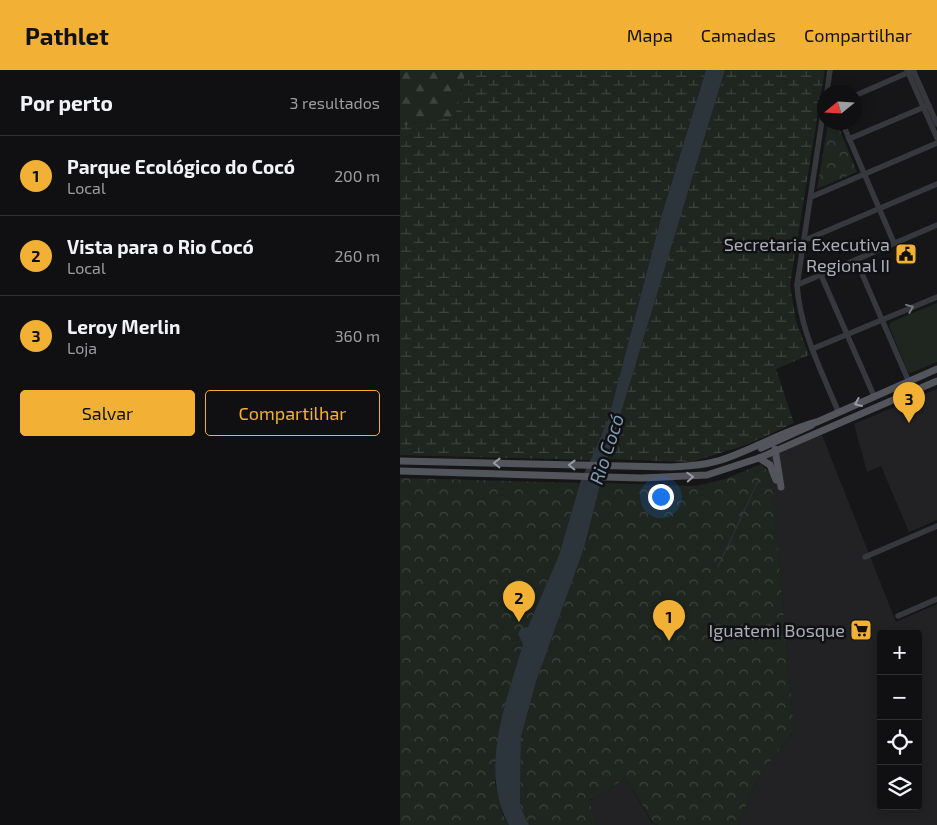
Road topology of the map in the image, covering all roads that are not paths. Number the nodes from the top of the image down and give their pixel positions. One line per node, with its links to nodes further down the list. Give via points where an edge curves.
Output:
1 (830, 70): 3 (street)
2 (911, 71): 4 (street); 5 (street)
3 (828, 85)
4 (862, 92)
5 (926, 106): 6 (street); 9 (street); 10 (street)
6 (937, 124)
7 (821, 130): 14 (street)
8 (845, 130): 10 (street)
9 (937, 138)
10 (849, 139): 12 (street)
11 (937, 143): 12 (street)
12 (864, 174): 14 (street); 15 (street)
13 (937, 184): 15 (street)
14 (811, 197): 17 (street)
15 (879, 209): 17 (street); 18 (street)
16 (937, 225): 18 (street)
17 (803, 241): 21 (street)
18 (894, 243): 19 (street)
19 (856, 260): 20 (street); 23 (street)
20 (822, 275): 21 (street); 24 (street)
21 (797, 285): 25 (street, via 800,313)
22 (937, 297): 23 (street, one-way to 22)
23 (883, 320): 24 (street); 28 (street)
24 (848, 334): 25 (street); 31 (street)
25 (812, 349): 33 (street)
26 (937, 369): 28 (main road)
27 (937, 381): 30 (main road)
28 (909, 382): 29 (main road)
29 (900, 386): 30 (main road); 31 (main road)
30 (904, 395): 32 (main road)
31 (874, 396): 32 (main road); 33 (main road, one-way to 33)
32 (876, 406): 35 (main road)
33 (838, 411): 34 (main road)
34 (817, 422): 36 (main road); 37 (main road)
35 (787, 446): 36 (main road); 41 (main road, via 779,463)
36 (772, 448): 37 (main road); 38 (main road); 41 (main road)
37 (728, 458): 39 (main road, one-way to 39, via 690,466)
38 (758, 458): 40 (main road, one-way to 38, via 634,478 708,475); 41 (main road, via 770,465)
39 (400, 461)
40 (400, 471)
41 (778, 485)
42 (937, 526): 43 (street)
43 (865, 557)
44 (937, 599): 45 (street)
45 (898, 616)

